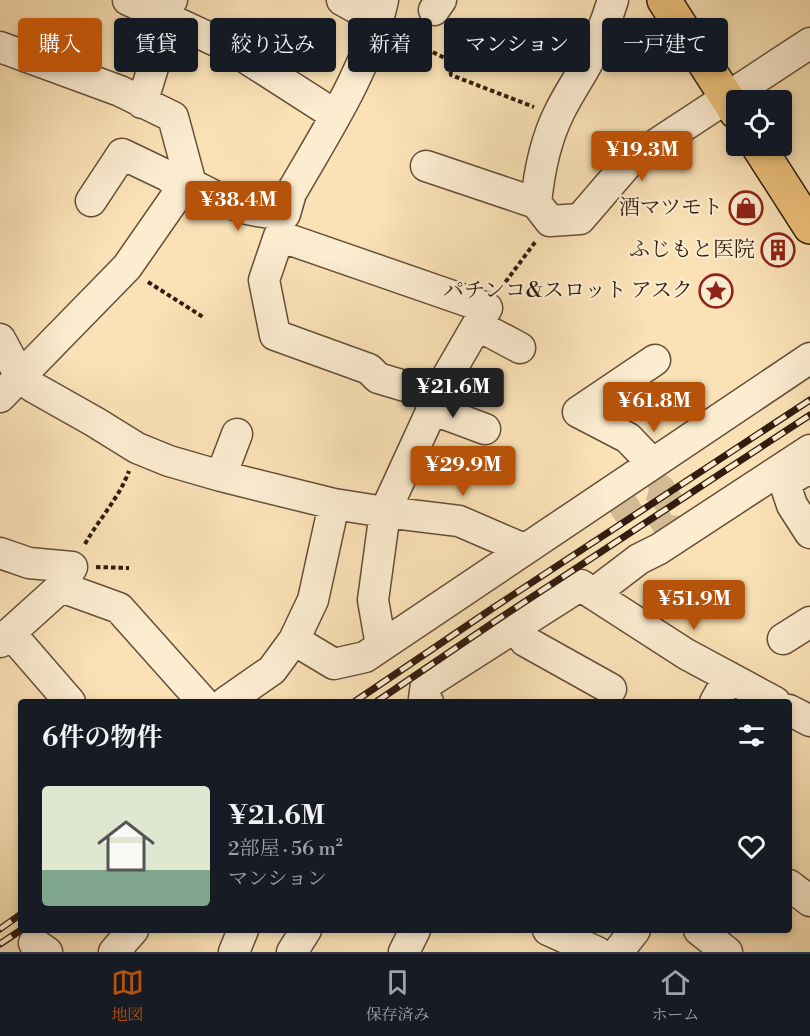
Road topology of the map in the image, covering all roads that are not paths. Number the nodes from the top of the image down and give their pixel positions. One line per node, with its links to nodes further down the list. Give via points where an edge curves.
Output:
1 (128, 0): 5 (street)
2 (342, 0): 6 (street, via 371,16)
3 (613, 0): 18 (street, via 603,31 546,145 538,182)
4 (664, 0): 10 (main road)
5 (168, 8): 11 (street); 13 (street)
6 (380, 15): 13 (street, via 361,65)
7 (810, 43): 9 (street)
8 (0, 47): 11 (street, via 120,91)
9 (751, 90)
10 (726, 96)
11 (142, 103): 16 (street, via 173,117)
12 (726, 108): 18 (street, via 628,162 580,219)
13 (335, 115): 20 (street, via 291,193)
14 (765, 156): 19 (main road)
15 (426, 166): 18 (street)
16 (187, 186): 17 (street, via 122,154); 20 (street); 26 (street, via 127,267)
17 (91, 201)
18 (543, 212)
19 (807, 218)
20 (282, 225): 21 (street); 28 (street, via 264,280 275,335 369,369 378,378)
21 (482, 316): 23 (street); 28 (street)
22 (0, 339): 26 (street)
23 (520, 348)
24 (810, 358): 32 (street)
25 (655, 360): 32 (street, via 578,412 628,438)
26 (20, 376): 27 (street); 34 (street, via 137,448)
27 (0, 397)
28 (435, 402): 29 (street); 36 (street)
29 (485, 429)
30 (237, 434): 34 (street)
31 (810, 450): 43 (street, via 659,549)
32 (652, 463): 39 (street)
33 (810, 471): 38 (street, via 791,479 786,487 792,505)
34 (222, 476): 35 (street)
35 (334, 504): 36 (street); 48 (street, via 313,600)
36 (385, 512): 39 (street, via 459,521); 49 (street, via 373,600)
37 (610, 512): 39 (street, via 553,550)
38 (810, 533)
39 (534, 543): 49 (street)
40 (635, 548): 43 (street)
41 (0, 553): 42 (street)
42 (67, 577): 46 (street); 53 (street, via 118,608)
43 (587, 589): 45 (street); 51 (street, via 686,654)
44 (810, 622): 47 (street)
45 (518, 627): 50 (street, via 525,640); 55 (street, via 426,684)
46 (5, 638): 52 (street)
47 (783, 639)
48 (294, 640): 49 (street, via 334,664 365,657); 54 (street, via 272,670)
49 (381, 646)
50 (611, 689)
51 (722, 690): 56 (street)
52 (67, 699)
53 (199, 699)
54 (230, 699)
55 (426, 699)
56 (762, 699)
57 (792, 712): 58 (street)
58 (810, 721)
59 (130, 933): 66 (street)
60 (242, 933): 67 (street)
61 (304, 933): 68 (street)
62 (414, 933): 69 (street)
63 (555, 933): 70 (street)
64 (633, 933): 71 (street)
65 (703, 933): 72 (street)
66 (114, 952)
67 (234, 952)
68 (292, 952)
69 (404, 952)
70 (597, 952)
71 (618, 952)
72 (727, 952)

